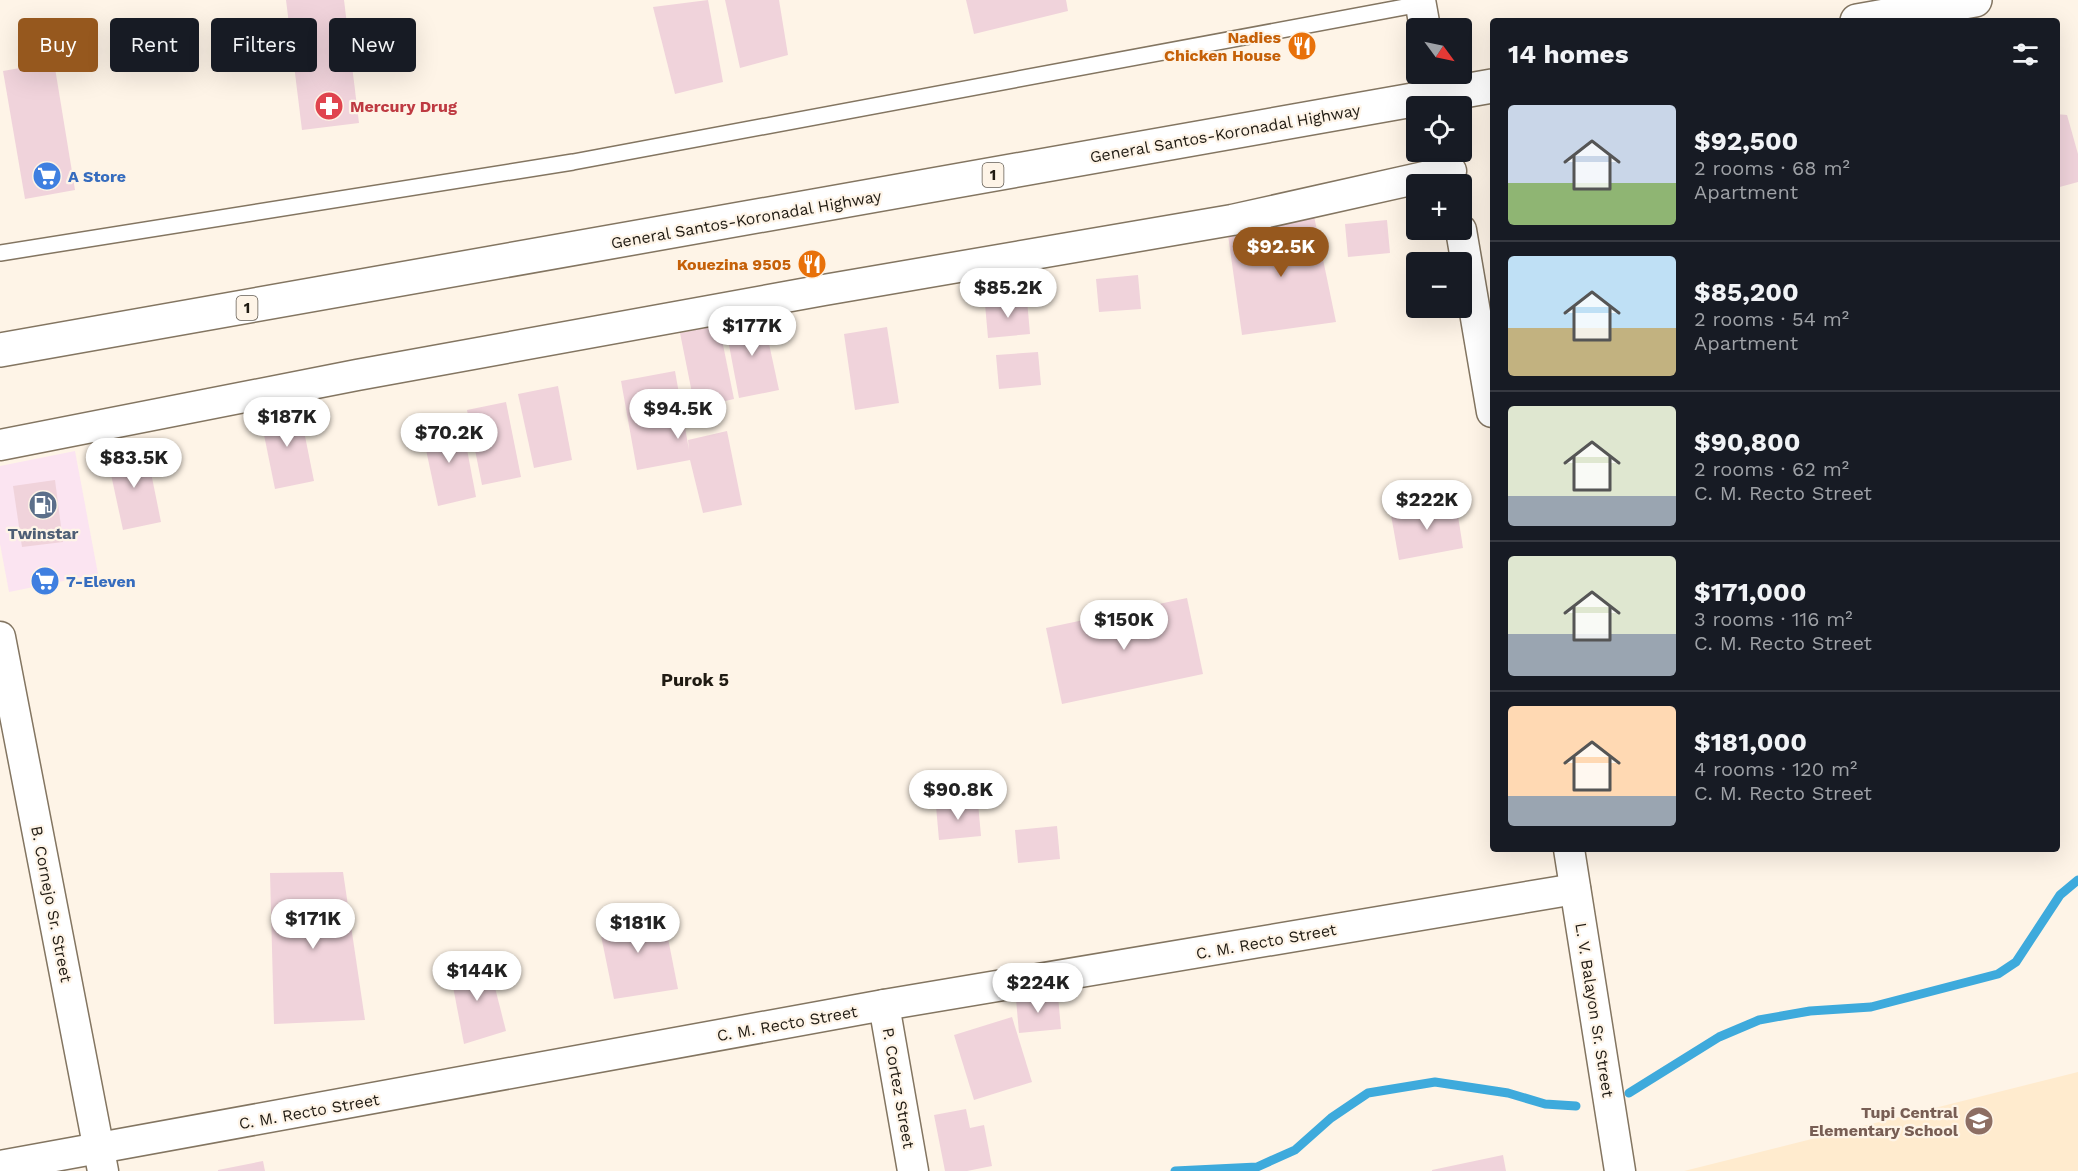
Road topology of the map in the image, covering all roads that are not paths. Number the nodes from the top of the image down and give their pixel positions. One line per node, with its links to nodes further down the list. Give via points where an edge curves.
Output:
1 (1975, 0): 3 (highway)
2 (1422, 11): 8 (lane, via 573,162)
3 (1874, 18)
4 (1490, 86): 5 (highway, General Santos-Koronadal Highway / 1)
5 (1437, 92): 9 (highway, General Santos-Koronadal Highway / 1)
6 (1450, 169): 11 (street, via 1232,220 357,375)
7 (1463, 240): 10 (street)
8 (0, 253)
9 (0, 350)
10 (1490, 400)
11 (0, 445)
12 (0, 637): 16 (street, B. Cornejo Sr. Street)
13 (1569, 852): 14 (street, L. V. Balayon Sr. Street)
14 (1575, 889): 15 (street, C. M. Recto Street); 19 (street, L. V. Balayon Sr. Street)
15 (884, 1005): 16 (street, C. M. Recto Street); 18 (street, P. Cortez Street)
16 (101, 1160): 17 (street, C. M. Recto Street)
17 (0, 1166)
18 (913, 1171)
19 (1620, 1171)

